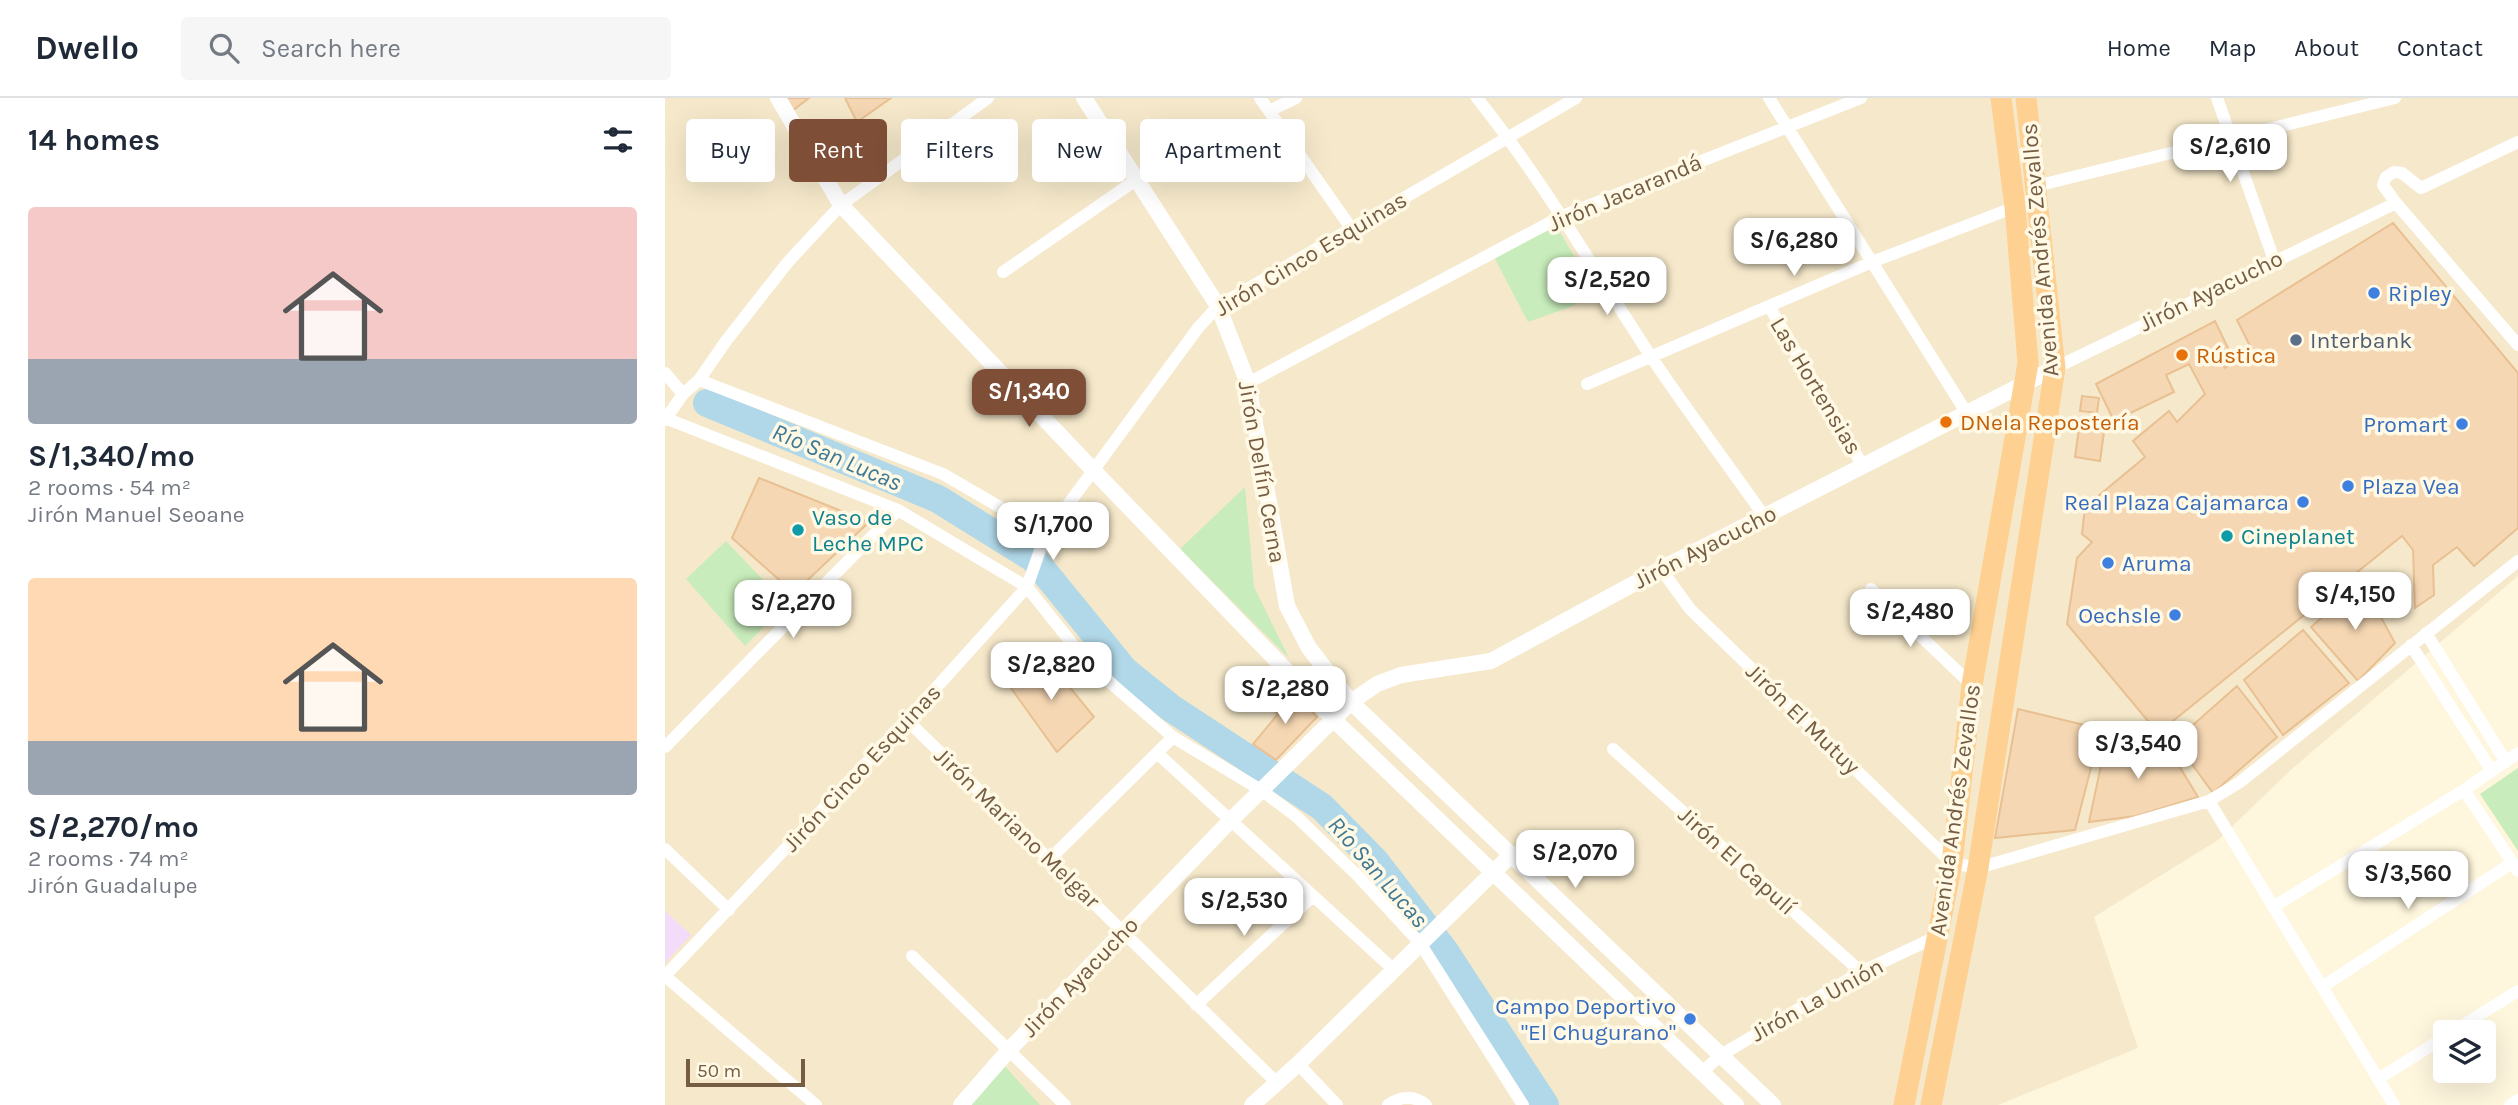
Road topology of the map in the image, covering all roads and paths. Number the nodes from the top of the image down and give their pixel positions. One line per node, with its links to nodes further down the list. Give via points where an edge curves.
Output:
1 (778, 98): 23 (street)
2 (988, 98): 23 (street)
3 (1084, 98): 20 (street, Jirón Delfín Cerna)
4 (1260, 98): 15 (street)
5 (1296, 98): 15 (street)
6 (1477, 98): 17 (street)
7 (1576, 98): 17 (street, Jirón Cinco Esquinas)
8 (1769, 98): 16 (street)
9 (1861, 98): 16 (street, Jirón Jacarandá)
10 (2001, 98): 24 (highway, Avenida Andrés Zevallos)
11 (2026, 98): 21 (highway, Avenida Andrés Zevallos)
12 (2217, 98): 18 (street)
13 (2395, 98): 14 (street)
14 (2376, 101): 18 (street)
15 (1269, 111): 26 (street)
16 (1786, 126): 25 (street, Jirón Jacarandá); 28 (street)
17 (1509, 137): 25 (street); 26 (street, Jirón Cinco Esquinas)
18 (2232, 139): 21 (street); 27 (street)
19 (2518, 142): 22 (street, via 2421,188 2395,172 2383,184)
20 (1136, 180): 29 (street); 30 (street, Jirón Delfín Cerna)
21 (2036, 186): 34 (highway, Avenida Andrés Zevallos)
22 (2396, 203): 27 (street, Jirón Ayacucho); 32 (street)
23 (841, 205): 36 (street, via 788,262); 44 (street)
24 (2015, 208): 28 (street); 37 (highway, Avenida Andrés Zevallos)
25 (1562, 216): 33 (street); 38 (street, Jirón Jacarandá)
26 (1351, 228): 30 (street, Jirón Cinco Esquinas)
27 (2274, 260): 34 (street, Jirón Ayacucho)
28 (1872, 262): 31 (street); 41 (street)
29 (1003, 272)
30 (1218, 306): 38 (street, Jirón Delfín Cerna); 44 (street, Jirón Cinco Esquinas)
31 (1769, 306): 33 (street); 43 (street, Las Hortensias)
32 (2518, 345)
33 (1651, 356): 39 (street); 46 (street)
34 (2055, 368): 37 (street, Jirón Ayacucho); 74 (highway, Avenida Andrés Zevallos)
35 (665, 373): 40 (street)
36 (699, 380): 40 (street); 47 (street, via 943,474)
37 (2026, 381): 41 (street, Jirón Ayacucho); 54 (highway, Avenida Andrés Zevallos)
38 (1248, 383): 55 (street, Jirón Delfín Cerna, via 1287,606 1309,648)
39 (1587, 384)
40 (683, 394): 42 (street)
41 (1966, 412): 43 (street, Jirón Ayacucho)
42 (665, 419): 45 (street)
43 (1863, 466): 46 (street, Jirón Ayacucho)
44 (1094, 471): 47 (street, Jirón Cinco Esquinas); 56 (street)
45 (898, 510): 50 (street); 59 (street)
46 (1764, 516): 49 (street, Jirón Ayacucho)
47 (1044, 538): 50 (street, Jirón Cinco Esquinas)
48 (2518, 561): 52 (street)
49 (1661, 569): 55 (street, Jirón Ayacucho, via 1491,661 1401,675); 72 (street, Jirón El Mutuy, via 1690,609)
50 (1027, 587): 57 (street, Jirón Cinco Esquinas); 58 (street, via 1082,656)
51 (1871, 589): 54 (street)
52 (2425, 633): 53 (street); 63 (street)
53 (2410, 645): 64 (street); 67 (street, via 2240,782)
54 (1972, 685): 72 (highway, Avenida Andrés Zevallos)
55 (1351, 702): 56 (street, Jirón Ayacucho); 70 (street, Jirón Delfín Cerna)
56 (1333, 719): 65 (street, Jirón Ayacucho); 75 (street)
57 (907, 720): 71 (street, Jirón Mariano Melgar); 78 (street, Jirón Cinco Esquinas)
58 (1173, 737): 61 (street); 65 (street)
59 (665, 747)
60 (1613, 749): 84 (street, Jirón El Capulí)
61 (1157, 753): 68 (street); 71 (street)
62 (2518, 753): 63 (street)
63 (2506, 762): 64 (street)
64 (2492, 771): 66 (street)
65 (1265, 785): 68 (street, Jirón Ayacucho); 81 (street)
66 (2464, 790): 73 (street); 77 (street)
67 (2209, 801): 74 (street); 77 (street)
68 (1230, 821): 76 (street); 79 (street, Jirón Ayacucho)
69 (665, 849): 78 (street)
70 (1512, 854): 75 (street); 92 (street, Jirón Delfín Cerna)
71 (1050, 859): 79 (street, Jirón Mariano Melgar)
72 (1952, 863): 74 (street); 80 (highway, Avenida Andrés Zevallos)
73 (2515, 867): 86 (street)
74 (1978, 868): 109 (highway, Avenida Andrés Zevallos)
75 (1495, 871): 81 (street); 94 (street)
76 (1313, 896): 83 (street); 88 (street)
77 (2273, 907): 86 (street)
78 (729, 910): 85 (street, Jirón Cinco Esquinas)
79 (1123, 932): 88 (street, Jirón Mariano Melgar); 91 (street, Jirón Ayacucho)
80 (1938, 936): 84 (street, Jirón La Unión); 108 (highway, Avenida Andrés Zevallos)
81 (1424, 939): 83 (street); 105 (street)
82 (912, 956): 91 (street)
83 (1393, 969): 93 (street)
84 (1861, 972): 92 (street, Jirón La Unión)
85 (665, 976): 98 (street)
86 (2322, 987): 95 (street)
87 (2518, 991): 89 (street)
88 (1196, 1005): 96 (street, Jirón Mariano Melgar)
89 (2471, 1020)
90 (2433, 1045): 95 (street)
91 (1009, 1050): 99 (street, Jirón Ayacucho); 100 (street)
92 (1721, 1055): 94 (street, Jirón La Unión); 107 (street, Jirón Delfín Cerna)
93 (1299, 1064): 96 (street); 102 (street)
94 (1702, 1072): 106 (street)
95 (2378, 1079): 110 (street)
96 (1277, 1083): 101 (street)
97 (2518, 1100): 111 (street)
98 (816, 1105)
99 (961, 1105)
100 (1065, 1105)
101 (1252, 1105)
102 (1336, 1105)
103 (1388, 1105): 104 (street, via 1413,1098)
104 (1426, 1105)
105 (1523, 1105)
106 (1736, 1105)
107 (1773, 1105)
108 (1904, 1105)
109 (1931, 1105)
110 (2394, 1105)
111 (2510, 1105)

